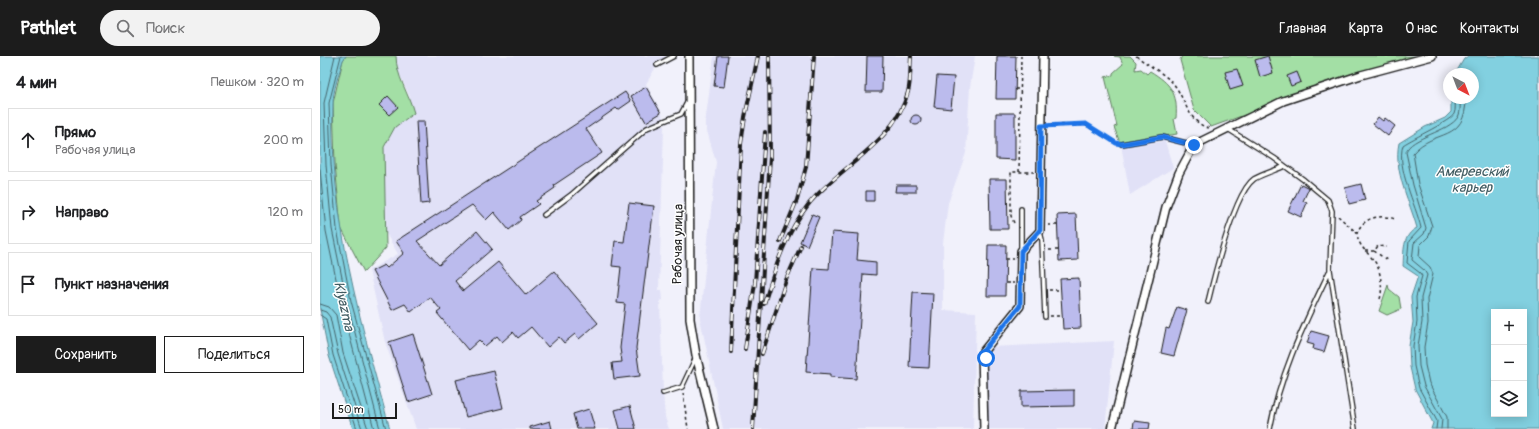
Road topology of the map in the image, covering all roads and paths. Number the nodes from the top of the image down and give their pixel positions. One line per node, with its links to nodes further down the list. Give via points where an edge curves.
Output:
1 (674, 56): 9 (lane)
2 (689, 56): 12 (street, Рабочая улица)
3 (1021, 56): 8 (path)
4 (1042, 56): 15 (street)
5 (1136, 56): 16 (path, via 1171,81 1193,117 1207,128)
6 (1432, 56): 17 (street, via 1283,100)
7 (1016, 64): 8 (path)
8 (1021, 64): 11 (path)
9 (657, 65)
10 (1015, 89): 11 (path)
11 (1020, 89): 14 (path)
12 (690, 99): 28 (lane, via 681,114 647,128 571,196); 52 (street, Рабочая улица, via 690,306)
13 (1015, 125): 14 (path)
14 (1020, 125): 21 (path)
15 (1041, 126): 18 (path, via 1086,124 1116,143); 32 (street)
16 (1214, 128)
17 (1228, 128): 19 (street); 22 (lane)
18 (1122, 144): 19 (lane, via 1162,137)
19 (1194, 145): 58 (street, via 1179,173 1166,207)
20 (1015, 149): 21 (path)
21 (1019, 150): 23 (path)
22 (1285, 166): 27 (lane, via 1328,200); 49 (lane, via 1254,179 1244,190 1221,248)
23 (1019, 172)
24 (1007, 192): 25 (path)
25 (1011, 192)
26 (1020, 209): 37 (lane)
27 (1332, 211): 33 (path); 43 (lane)
28 (544, 215)
29 (1008, 216): 30 (path)
30 (1011, 216)
31 (1395, 219): 33 (path, via 1377,216 1368,220)
32 (1040, 230): 35 (lane); 37 (street)
33 (1357, 233): 38 (path, via 1359,244)
34 (1388, 247): 39 (path, via 1378,246)
35 (1042, 250): 36 (path); 47 (lane)
36 (1059, 250)
37 (1021, 251): 57 (street, via 1020,306 982,352)
38 (1366, 251): 39 (path); 48 (path, via 1376,264 1382,292)
39 (1374, 251): 42 (path)
40 (1006, 259): 41 (path)
41 (1015, 259)
42 (1387, 260)
43 (1330, 270): 59 (lane, via 1294,346 1277,396); 60 (lane)
44 (1006, 282): 45 (path)
45 (1014, 282)
46 (1061, 290): 47 (path)
47 (1044, 291): 51 (lane)
48 (1380, 299)
49 (1208, 302)
50 (1062, 316): 51 (path)
51 (1045, 317)
52 (696, 356): 53 (lane); 56 (street, Рабочая улица)
53 (682, 387): 54 (lane); 55 (path)
54 (663, 394)
55 (688, 429)
56 (714, 429)
57 (984, 429)
58 (1112, 429)
59 (1270, 429)
60 (1355, 429)

